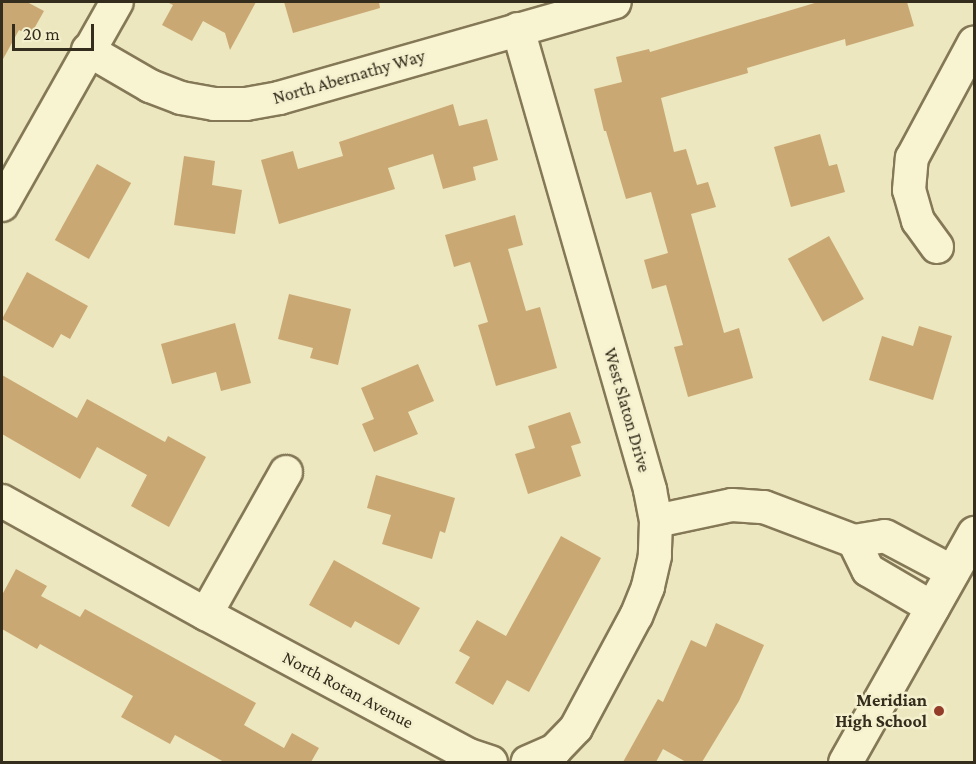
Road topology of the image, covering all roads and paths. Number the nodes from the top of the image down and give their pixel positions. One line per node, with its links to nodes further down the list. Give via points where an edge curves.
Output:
1 (117, 2): 5 (street)
2 (615, 2): 3 (street, North Abernathy Way)
3 (518, 29): 5 (street, North Abernathy Way, via 246,104 181,98 150,86); 10 (street, West Slaton Drive)
4 (975, 43): 7 (street, via 912,158 909,190 918,221)
5 (88, 50): 6 (street)
6 (2, 205)
7 (937, 248)
8 (286, 472): 15 (street)
9 (2, 501): 15 (street, North Rotan Avenue)
10 (656, 521): 12 (street, via 732,505 764,507); 18 (street, West Slaton Drive, via 655,556 636,616 576,728 555,750)
11 (975, 533): 13 (street)
12 (854, 541): 13 (street, via 885,536); 14 (street, via 868,570)
13 (953, 572): 14 (street)
14 (933, 608): 19 (street)
15 (206, 614): 16 (street, North Rotan Avenue, via 469,755)
16 (491, 762)
17 (528, 762): 18 (street)
18 (533, 762)
19 (845, 762)

